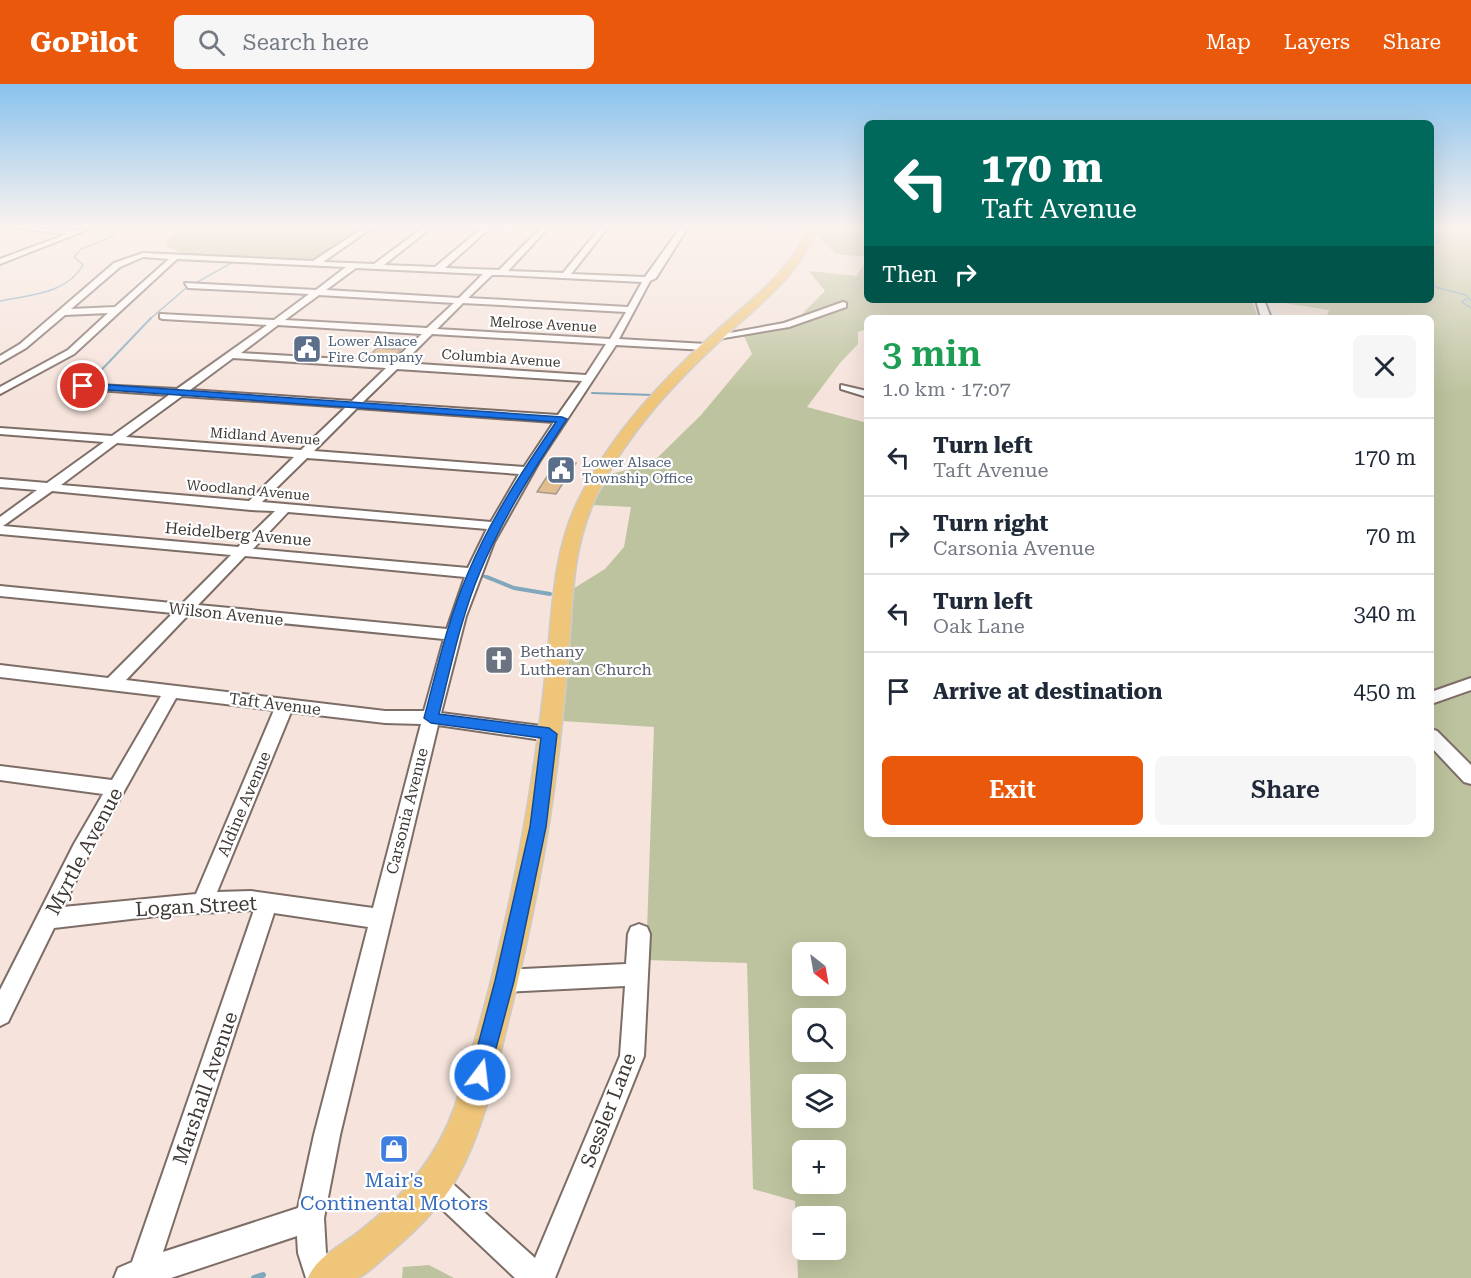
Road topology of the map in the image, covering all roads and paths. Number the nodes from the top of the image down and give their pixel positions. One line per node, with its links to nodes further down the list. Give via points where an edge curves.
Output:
1 (97, 283): 13 (street)
2 (146, 283): 11 (street)
3 (331, 283): 8 (street)
4 (479, 283): 9 (street)
5 (646, 283): 12 (street, Carsonia Avenue)
6 (781, 283): 18 (main road)
7 (188, 285): 8 (street)
8 (318, 292): 9 (street); 15 (street)
9 (461, 300): 12 (street); 16 (street)
10 (843, 305): 18 (street, Melrose Avenue, via 786,326)
11 (115, 310): 13 (street); 24 (street, via 71,352)
12 (632, 310): 17 (street, Carsonia Avenue)
13 (62, 312): 20 (street)
14 (163, 316): 15 (street, Melrose Avenue)
15 (276, 322): 16 (street, Melrose Avenue); 19 (street)
16 (430, 331): 17 (street, Melrose Avenue); 21 (street)
17 (615, 342): 18 (street, Melrose Avenue); 22 (street, Carsonia Avenue)
18 (712, 342): 55 (main road, via 643,415 591,490 578,516 564,571)
19 (232, 355): 21 (street, Columbia Avenue); 28 (street)
20 (0, 360)
21 (394, 365): 22 (street, Columbia Avenue); 30 (street)
22 (590, 378): 31 (street, Carsonia Avenue)
23 (0, 381): 24 (street)
24 (15, 382): 27 (street)
25 (83, 386): 28 (street)
26 (845, 387): 29 (street)
27 (0, 391)
28 (179, 393): 30 (street); 33 (street)
29 (864, 393)
30 (354, 405): 31 (street); 34 (street)
31 (562, 419): 35 (street, Carsonia Avenue)
32 (0, 431): 33 (street, Midland Avenue)
33 (114, 440): 34 (street, Midland Avenue); 37 (street)
34 (304, 454): 35 (street, Midland Avenue); 38 (street)
35 (529, 471): 41 (street, Carsonia Avenue)
36 (0, 483): 37 (street, Woodland Avenue)
37 (48, 488): 38 (street, Woodland Avenue); 40 (street)
38 (251, 506): 39 (street, Woodland Avenue)
39 (284, 509): 41 (street, Woodland Avenue); 43 (street)
40 (0, 524)
41 (494, 526): 44 (street, Carsonia Avenue)
42 (0, 530): 43 (street, Heidelberg Avenue)
43 (241, 552): 44 (street, Heidelberg Avenue); 46 (street)
44 (474, 573): 47 (street, Carsonia Avenue)
45 (0, 591): 46 (street, Wilson Avenue)
46 (185, 610): 47 (street, Wilson Avenue); 49 (street)
47 (453, 635): 54 (street, Carsonia Avenue)
48 (0, 671): 49 (street, Taft Avenue)
49 (112, 684): 51 (street, Taft Avenue)
50 (1471, 684): 52 (street)
51 (172, 691): 53 (street, Taft Avenue); 59 (street, Myrtle Avenue)
52 (1434, 696)
53 (285, 705): 54 (street, Taft Avenue, via 385,717); 60 (street, Aldine Avenue)
54 (431, 718): 55 (street, Taft Avenue); 63 (street, Carsonia Avenue)
55 (549, 734): 66 (main road, via 538,827)
56 (1434, 739): 58 (street)
57 (0, 773): 59 (street)
58 (1471, 777)
59 (117, 788): 62 (street, Myrtle Avenue)
60 (203, 902): 61 (street, Logan Street); 62 (street, Logan Street)
61 (267, 903): 63 (street, Logan Street); 70 (street, Marshall Avenue)
62 (48, 919): 67 (street, Myrtle Avenue)
63 (380, 919): 69 (street, Carsonia Avenue)
64 (639, 934): 65 (street, Sessler Lane)
65 (637, 974): 66 (street); 74 (street, Sessler Lane, via 632,1056)
66 (505, 981): 68 (main road, via 464,1126)
67 (0, 1014)
68 (434, 1184): 72 (main road, via 370,1247); 73 (street)
69 (310, 1218): 70 (street); 71 (street, Carsonia Avenue, via 312,1253)
70 (135, 1276)
71 (320, 1278)
72 (326, 1278)
73 (536, 1278)
74 (541, 1278)

